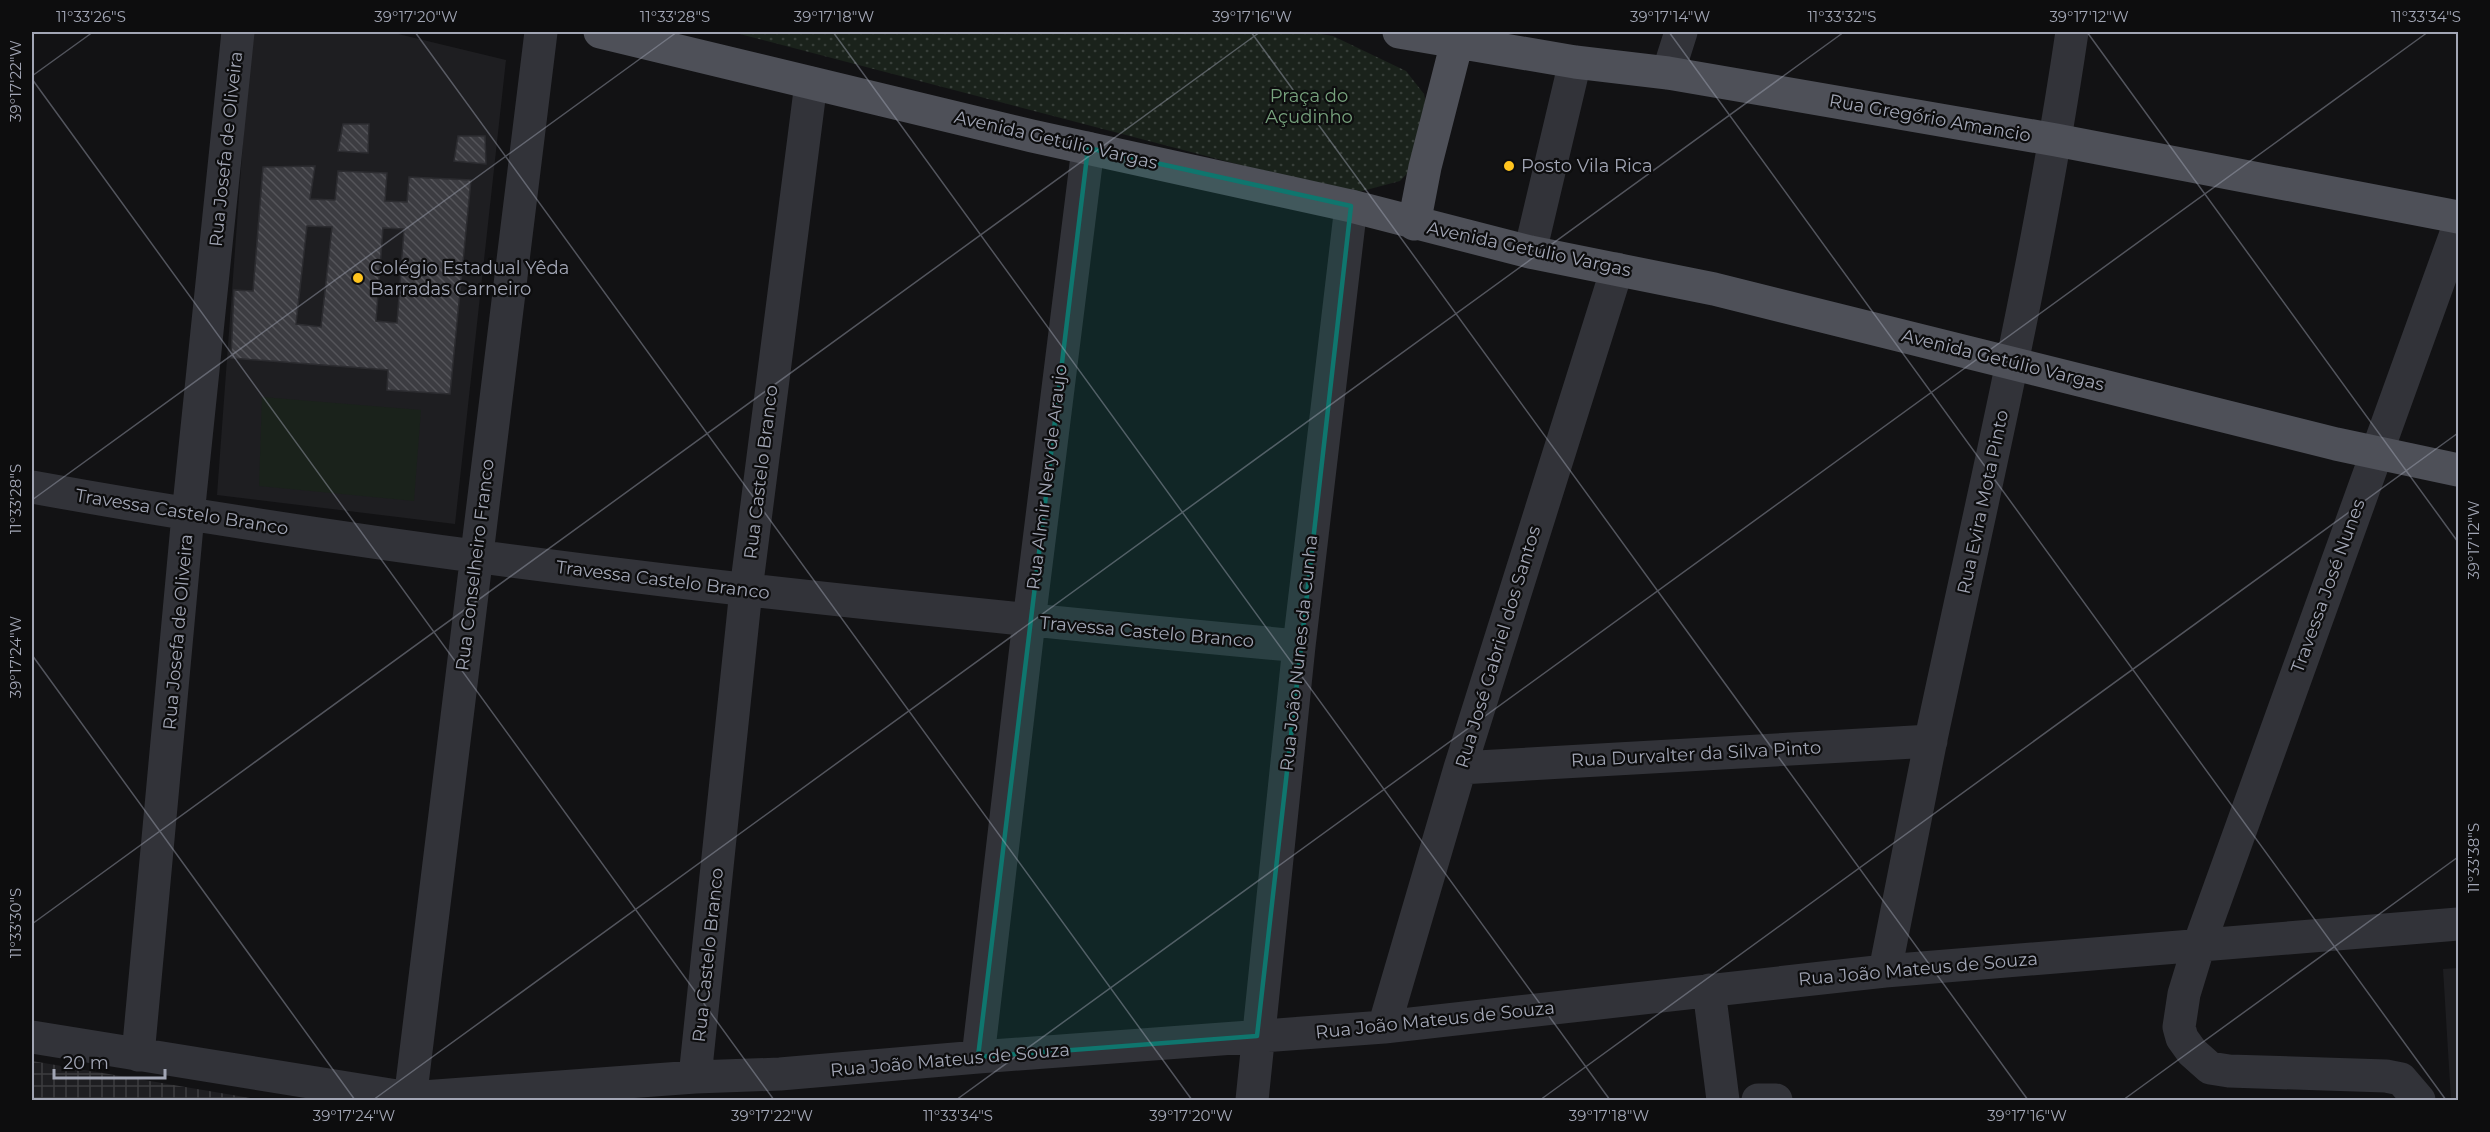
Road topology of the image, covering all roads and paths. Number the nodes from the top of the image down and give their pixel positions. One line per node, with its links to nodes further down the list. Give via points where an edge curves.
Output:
1 (238, 32): 23 (street, Rua Josefa de Oliveira)
2 (541, 32): 24 (street, Rua Conselheiro Franco)
3 (600, 32): 10 (main road, Avenida Getúlio Vargas)
4 (1399, 32): 7 (main road, Rua Gregório Amancio)
5 (1681, 32): 9 (street)
6 (2072, 32): 11 (street, Rua Evira Mota Pinto)
7 (1457, 42): 8 (main road, Rua Gregório Amancio); 15 (main road)
8 (1575, 62): 9 (main road, Rua Gregório Amancio); 17 (street)
9 (1668, 73): 11 (main road, Rua Gregório Amancio)
10 (811, 83): 12 (main road, Avenida Getúlio Vargas); 25 (street, Rua Castelo Branco)
11 (2056, 140): 14 (main road, Rua Gregório Amancio); 19 (street, Rua Evira Mota Pinto)
12 (1088, 148): 13 (main road, Avenida Getúlio Vargas); 26 (street, Rua Almir Nery de Araujo)
13 (1351, 206): 15 (main road, Avenida Getúlio Vargas); 27 (street, Rua João Nunes da Cunha)
14 (2458, 217)
15 (1414, 224): 17 (main road, Avenida Getúlio Vargas)
16 (2458, 228): 20 (street, Travessa José Nunes)
17 (1530, 252): 18 (main road, Avenida Getúlio Vargas)
18 (1617, 269): 19 (main road, Avenida Getúlio Vargas); 29 (street, Rua José Gabriel dos Santos)
19 (2013, 362): 20 (main road, Avenida Getúlio Vargas); 28 (street, Rua Evira Mota Pinto)
20 (2376, 453): 21 (main road, Avenida Getúlio Vargas); 31 (street, Travessa José Nunes)
21 (2458, 470)
22 (32, 487): 23 (street, Travessa Castelo Branco)
23 (188, 515): 24 (street, Travessa Castelo Branco); 37 (street, Rua Josefa de Oliveira)
24 (476, 558): 25 (street, Travessa Castelo Branco); 41 (street, Rua Conselheiro Franco)
25 (746, 590): 26 (street, Travessa Castelo Branco); 39 (street, Rua Castelo Branco)
26 (1029, 621): 27 (street, Travessa Castelo Branco); 38 (street, Rua Almir Nery de Araujo)
27 (1299, 646): 35 (street, Rua João Nunes da Cunha)
28 (1931, 741): 29 (street, Rua Durvalter da Silva Pinto); 32 (street, Rua Evira Mota Pinto)
29 (1460, 768): 34 (street, Rua José Gabriel dos Santos)
30 (2458, 924): 31 (street, Rua João Mateus de Souza)
31 (2199, 945): 32 (street, Rua João Mateus de Souza); 46 (street, Travessa José Nunes, via 2184,994 2180,1027 2192,1052 2210,1068 2386,1076 2401,1080)
32 (1885, 971): 33 (street, Rua João Mateus de Souza)
33 (1709, 990): 34 (street, Rua João Mateus de Souza); 43 (street)
34 (1384, 1027): 35 (street, Rua João Mateus de Souza)
35 (1257, 1036): 38 (street, Rua João Mateus de Souza); 42 (street, Rua João Nunes da Cunha)
36 (32, 1037): 37 (street, Rua João Mateus de Souza)
37 (138, 1055): 41 (street, Rua João Mateus de Souza)
38 (978, 1057): 40 (street, Rua João Mateus de Souza)
39 (695, 1077): 40 (street, Rua João Mateus de Souza); 41 (street, Rua João Mateus de Souza)
40 (781, 1087)
41 (410, 1099)
42 (1252, 1101)
43 (1723, 1101)
44 (1758, 1101): 45 (street)
45 (1776, 1101)
46 (2419, 1101)

